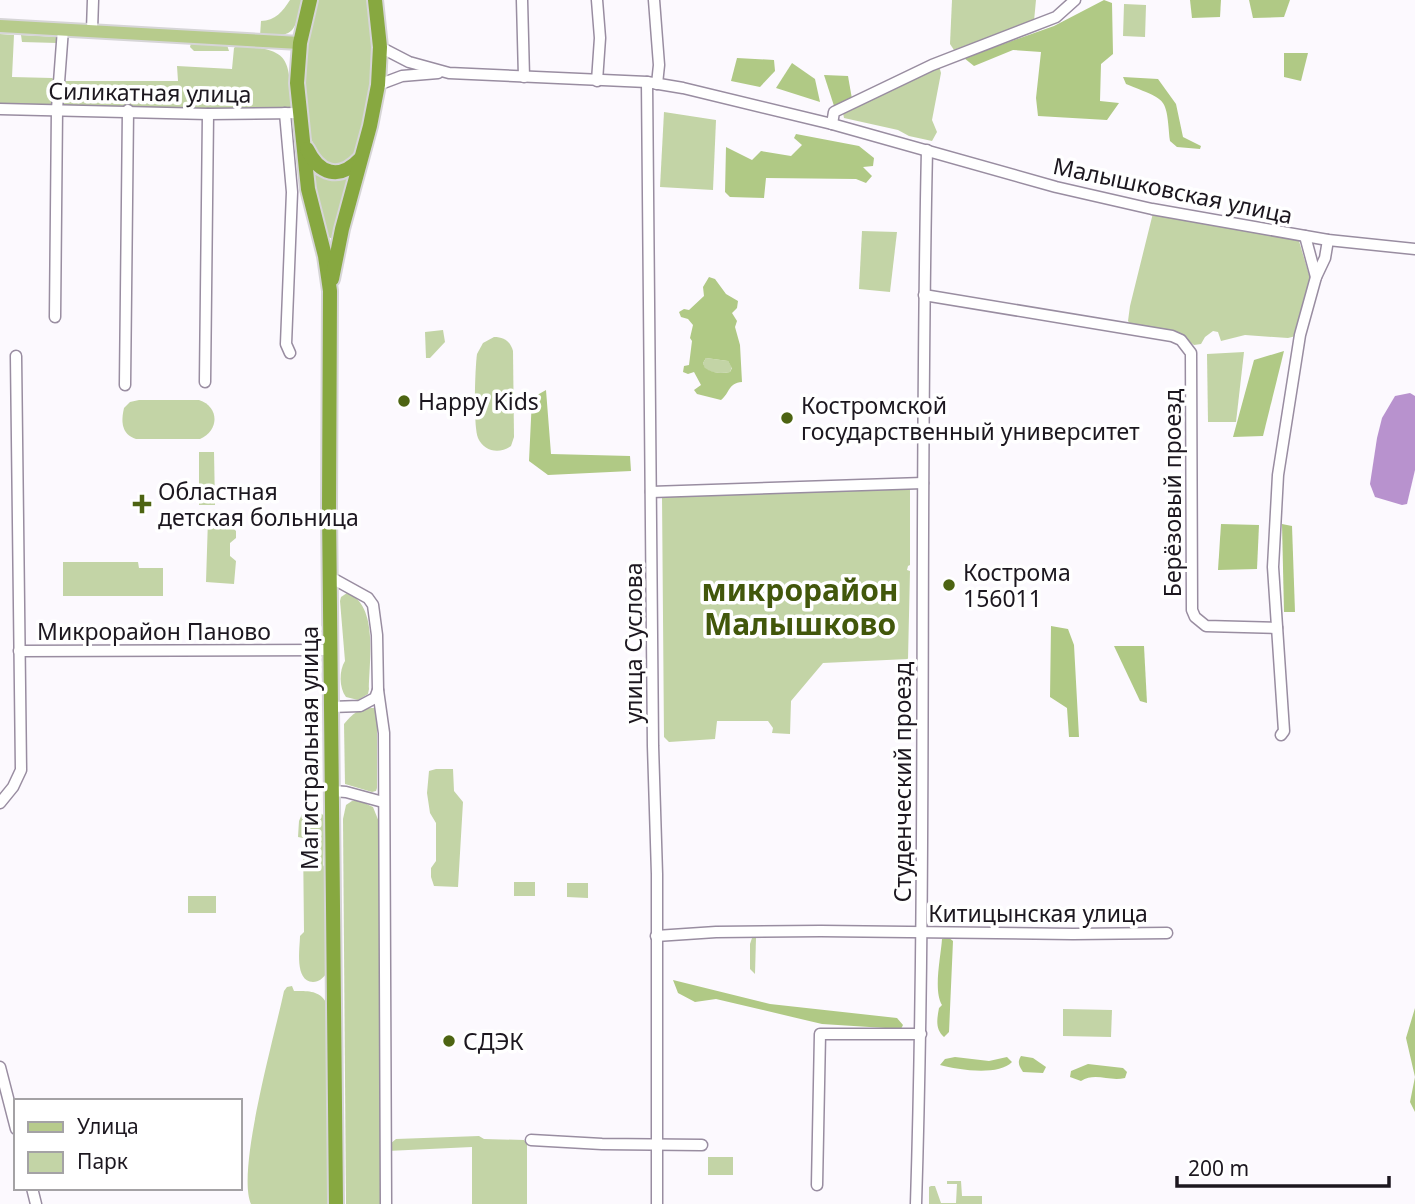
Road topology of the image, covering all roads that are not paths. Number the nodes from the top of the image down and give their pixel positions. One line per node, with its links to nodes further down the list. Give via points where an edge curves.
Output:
1 (93, 0): 10 (street)
2 (310, 0): 11 (highway, Магистральная улица)
3 (375, 0): 12 (highway, Магистральная улица)
4 (523, 0): 14 (street)
5 (597, 0): 15 (street)
6 (654, 0): 16 (street, улица Суслова, via 659,65)
7 (1075, 0): 23 (street, via 1056,17 946,58 834,112)
8 (0, 26): 9 (main road)
9 (63, 29): 10 (main road); 19 (street)
10 (92, 30): 11 (main road)
11 (300, 43): 21 (highway, Магистральная улица)
12 (380, 47): 13 (street, via 408,62); 17 (highway, Магистральная улица)
13 (449, 73): 14 (street, Малышковская улица); 17 (street, via 402,76)
14 (524, 77): 15 (street, Малышковская улица)
15 (597, 80): 16 (street, Малышковская улица)
16 (652, 83): 23 (street, Малышковская улица, via 725,96); 39 (street, улица Суслова)
17 (378, 85): 26 (highway, Магистральная улица)
18 (0, 108): 19 (street, Силикатная улица)
19 (57, 109): 20 (street, Силикатная улица); 33 (street)
20 (128, 110): 22 (street, Силикатная улица); 37 (street)
21 (292, 113): 22 (street, Силикатная улица); 24 (highway, Магистральная улица); 34 (street, via 286,344)
22 (208, 114): 36 (street)
23 (832, 124): 25 (street, Малышковская улица)
24 (304, 143): 26 (highway, via 313,161 328,172 345,170); 31 (highway, Магистральная улица, via 308,189)
25 (927, 150): 27 (street, Малышковская улица, via 1056,187); 32 (street, Студенческий проезд)
26 (360, 159): 31 (highway, Магистральная улица)
27 (1305, 236): 28 (street, Малышковская улица); 30 (street)
28 (1328, 240): 29 (street, Малышковская улица); 30 (street)
29 (1415, 249)
30 (1316, 276): 41 (street, via 1300,335 1278,475 1273,567)
31 (330, 291): 40 (highway, Магистральная улица)
32 (923, 295): 38 (street, Студенческий проезд); 41 (street, Берёзовый проезд, via 1181,340 1191,353 1192,610 1206,626)
33 (55, 317)
34 (290, 353)
35 (16, 356): 43 (street, Микрорайон Паново)
36 (205, 382)
37 (125, 385)
38 (923, 483): 39 (street); 50 (street, Студенческий проезд)
39 (651, 492): 52 (street, улица Суслова)
40 (330, 577): 42 (highway, Магистральная улица); 44 (street, via 368,598 375,614)
41 (1278, 628): 46 (street)
42 (331, 650): 43 (street, Микрорайон Паново); 45 (highway, Магистральная улица)
43 (19, 651): 49 (street, via 21,770)
44 (378, 690): 45 (street, via 375,698 360,706); 48 (street, via 384,733)
45 (331, 707): 47 (highway, Магистральная улица)
46 (1281, 735)
47 (333, 791): 48 (street); 60 (highway, Магистральная улица)
48 (383, 802): 61 (street)
49 (0, 803)
50 (921, 932): 51 (street, Китицынская улица); 52 (street, Китицынская улица); 53 (street, Студенческий проезд)
51 (1167, 933)
52 (656, 936): 57 (street, улица Суслова)
53 (920, 1034): 59 (street, via 820,1034); 63 (street, Студенческий проезд)
54 (0, 1068): 55 (street)
55 (14, 1121)
56 (531, 1140): 57 (street)
57 (656, 1143): 58 (street); 62 (street, улица Суслова)
58 (702, 1145)
59 (817, 1185)
60 (336, 1204)
61 (386, 1204)
62 (657, 1204)
63 (916, 1204)

